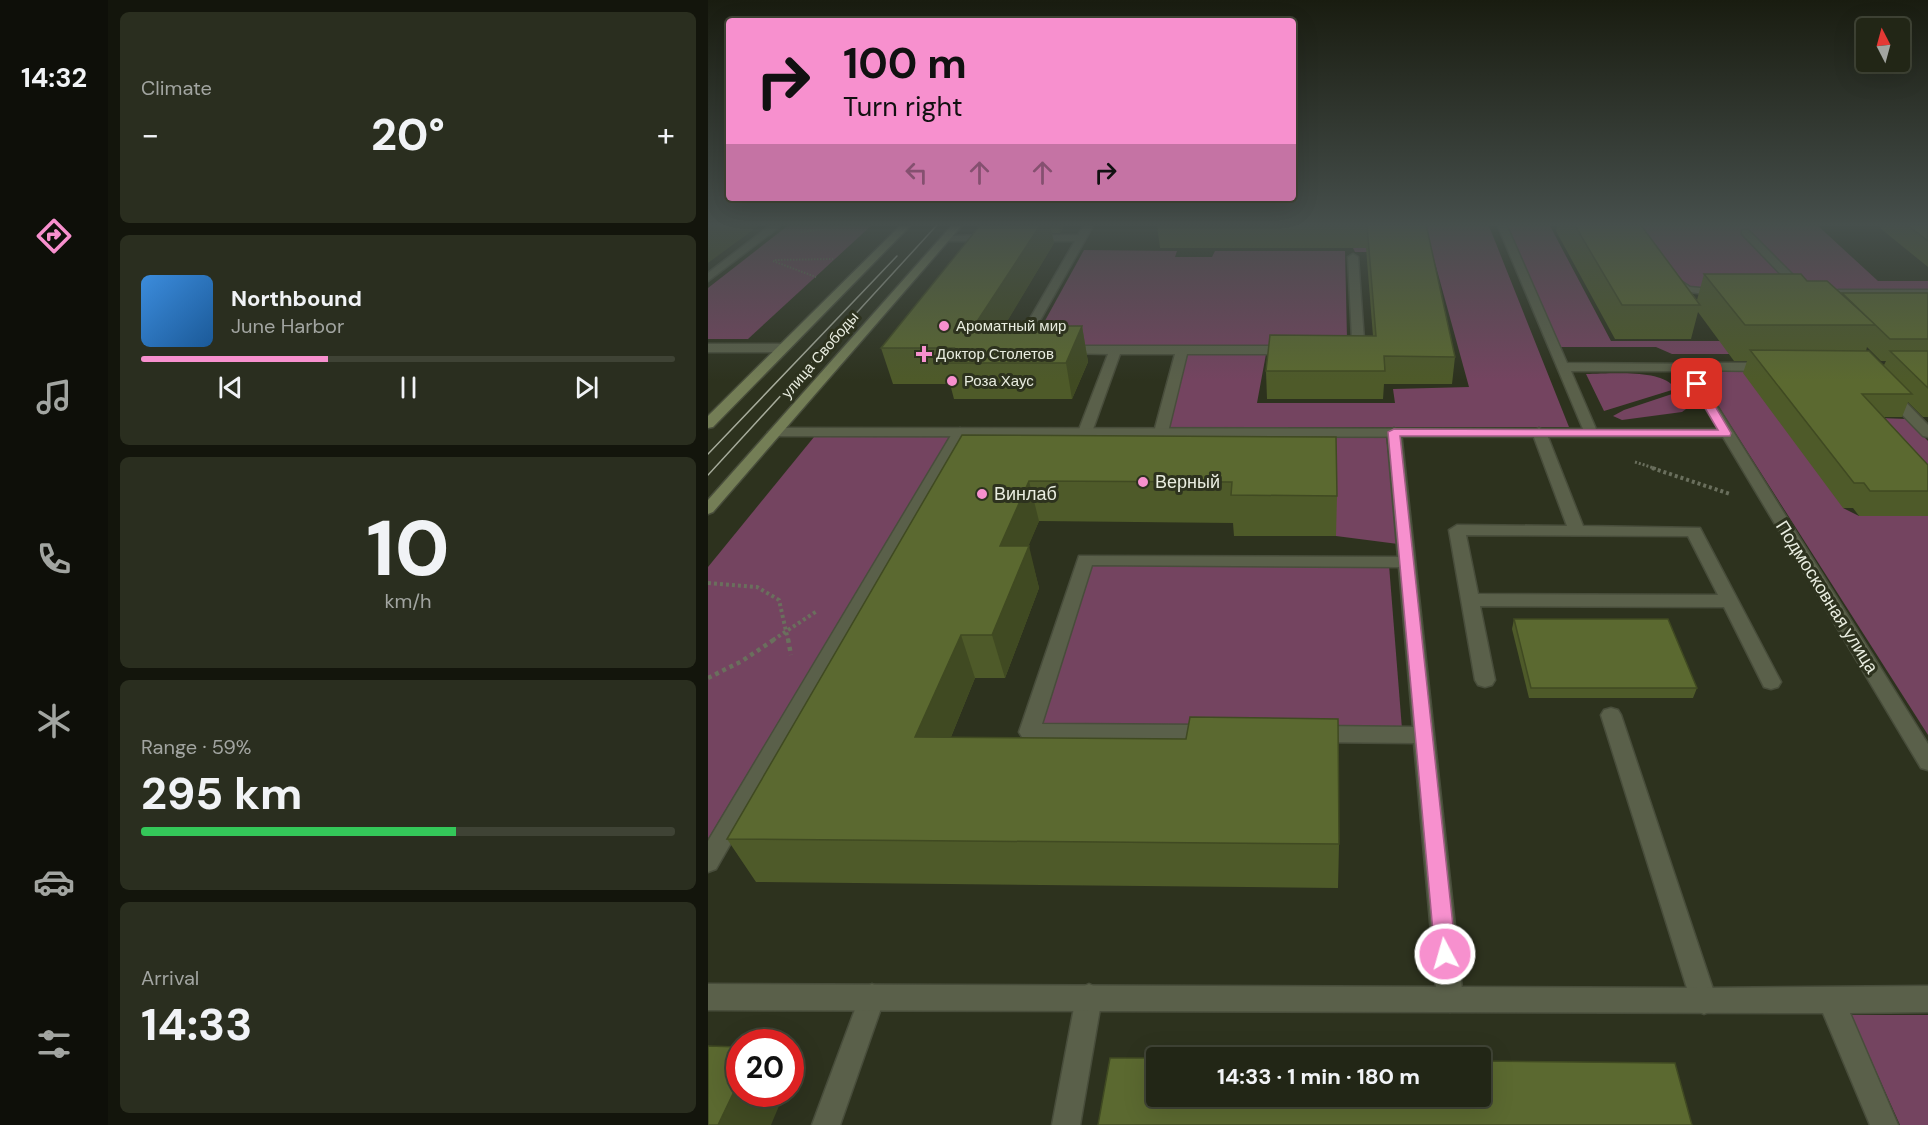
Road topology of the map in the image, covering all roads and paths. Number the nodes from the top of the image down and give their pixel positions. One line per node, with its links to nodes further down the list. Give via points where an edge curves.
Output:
1 (814, 276): 9 (path)
2 (855, 276): 13 (main road, улица Свободы)
3 (911, 276): 23 (main road, улица Свободы)
4 (1059, 276): 14 (street, via 1023,341 1043,350)
5 (1354, 276): 17 (street, via 1358,340 1340,350)
6 (1523, 276): 20 (street)
7 (1670, 276): 10 (street, via 1676,285 1700,292)
8 (1792, 276): 11 (street, via 1811,295)
9 (821, 279)
10 (1735, 293)
11 (1928, 293)
12 (708, 348): 13 (street)
13 (784, 348): 22 (main road, улица Свободы)
14 (1115, 350): 15 (street); 25 (street)
15 (1182, 350): 16 (street); 26 (street)
16 (1306, 350)
17 (1328, 350)
18 (1687, 367): 19 (street); 20 (street); 30 (street, Подмосковная улица)
19 (1781, 367)
20 (1561, 368): 29 (street)
21 (1880, 384): 31 (street)
22 (708, 424)
23 (775, 432): 24 (street); 34 (main road, улица Свободы)
24 (960, 432): 25 (street); 45 (street)
25 (1085, 432): 26 (street)
26 (1161, 432): 27 (street)
27 (1394, 432): 28 (street); 36 (street)
28 (1539, 432): 29 (street); 35 (street)
29 (1591, 432): 30 (street)
30 (1726, 433): 33 (street, Подмосковная улица)
31 (1928, 433)
32 (1633, 461): 33 (path, via 1741,498)
33 (1766, 499): 50 (street, Подмосковная улица)
34 (708, 509)
35 (1577, 531): 38 (street, via 1457,530); 39 (street, via 1694,531)
36 (1407, 562): 47 (street, via 1085,560 1029,732); 49 (street)
37 (708, 583): 41 (path, via 764,591 778,600)
38 (1471, 600): 39 (street); 43 (street)
39 (1730, 601): 44 (street)
40 (824, 606): 41 (path)
41 (787, 631): 42 (path); 45 (path)
42 (708, 678)
43 (1485, 680)
44 (1771, 682)
45 (800, 705): 51 (street)
46 (1611, 714): 58 (street)
47 (1232, 733)
48 (1304, 734): 49 (street)
49 (1424, 735): 55 (street)
50 (1928, 762)
51 (708, 862)
52 (708, 997): 53 (street)
53 (872, 997): 54 (street); 59 (street)
54 (1089, 997): 55 (street); 60 (street)
55 (1450, 999): 58 (street)
56 (1928, 999): 57 (street)
57 (1831, 1000): 58 (street); 61 (street)
58 (1704, 1001)
59 (826, 1125)
60 (1066, 1125)
61 (1884, 1125)

